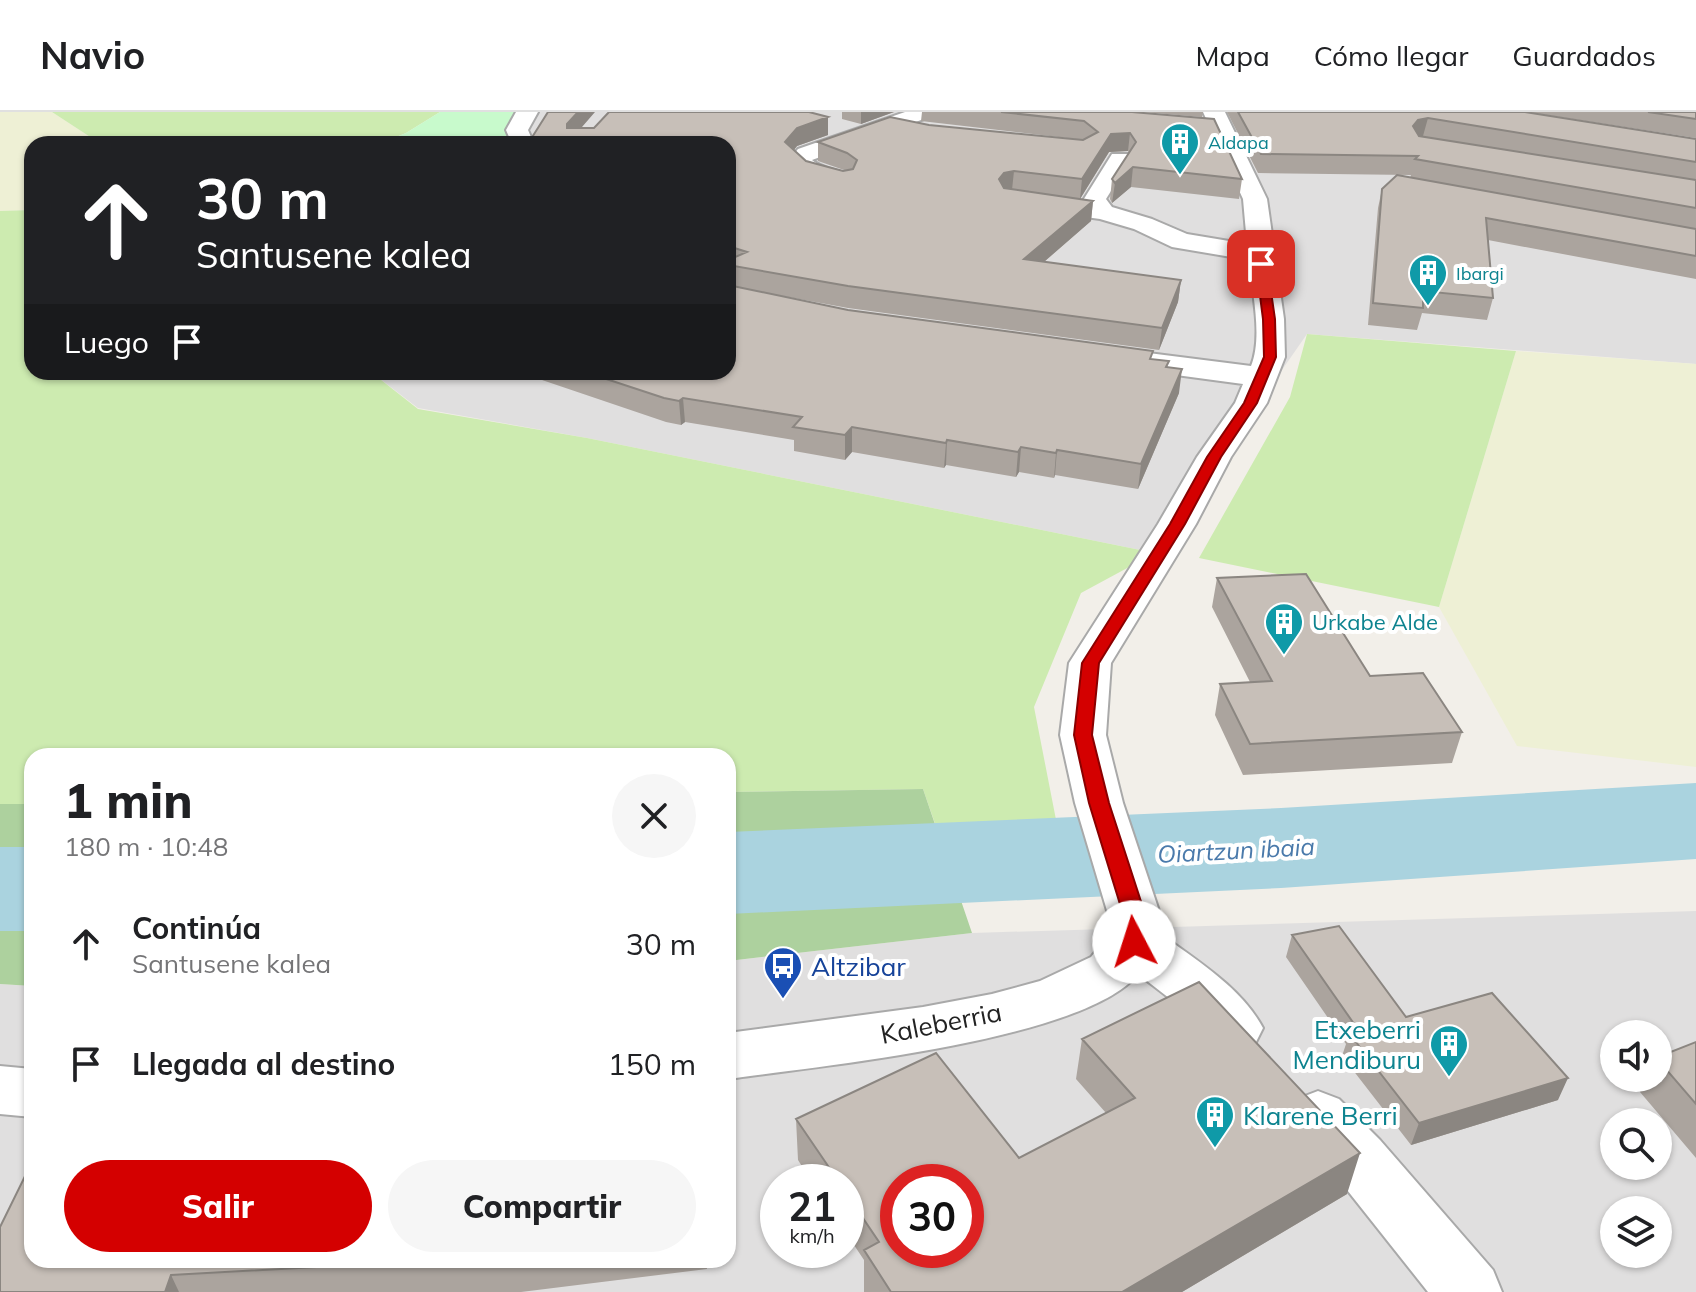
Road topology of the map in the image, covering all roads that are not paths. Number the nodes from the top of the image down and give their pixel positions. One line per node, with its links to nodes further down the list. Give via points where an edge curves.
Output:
1 (527, 112): 7 (street, via 517,130)
2 (1217, 120): 5 (street); 12 (street, via 1255,199)
3 (927, 122): 6 (street, via 889,125)
4 (817, 123): 6 (street)
5 (1191, 127)
6 (863, 134): 9 (street, via 799,161 811,171)
7 (520, 136)
8 (1120, 159): 11 (street, via 1093,200)
9 (843, 181)
10 (1012, 200): 11 (street)
11 (1103, 212): 12 (street, via 1181,241)
12 (1260, 254): 14 (street, via 1270,357)
13 (1081, 353): 14 (street)
14 (1261, 377): 15 (street, via 1251,403 1090,663 1083,735 1134,914)
15 (1134, 942): 16 (street, Kaleberria, via 1110,971 1056,998 923,1029); 19 (street, via 1203,995 1281,1076 1358,1158)
16 (736, 1055)
17 (0, 1090): 18 (street)
18 (24, 1092)
19 (1469, 1292)

